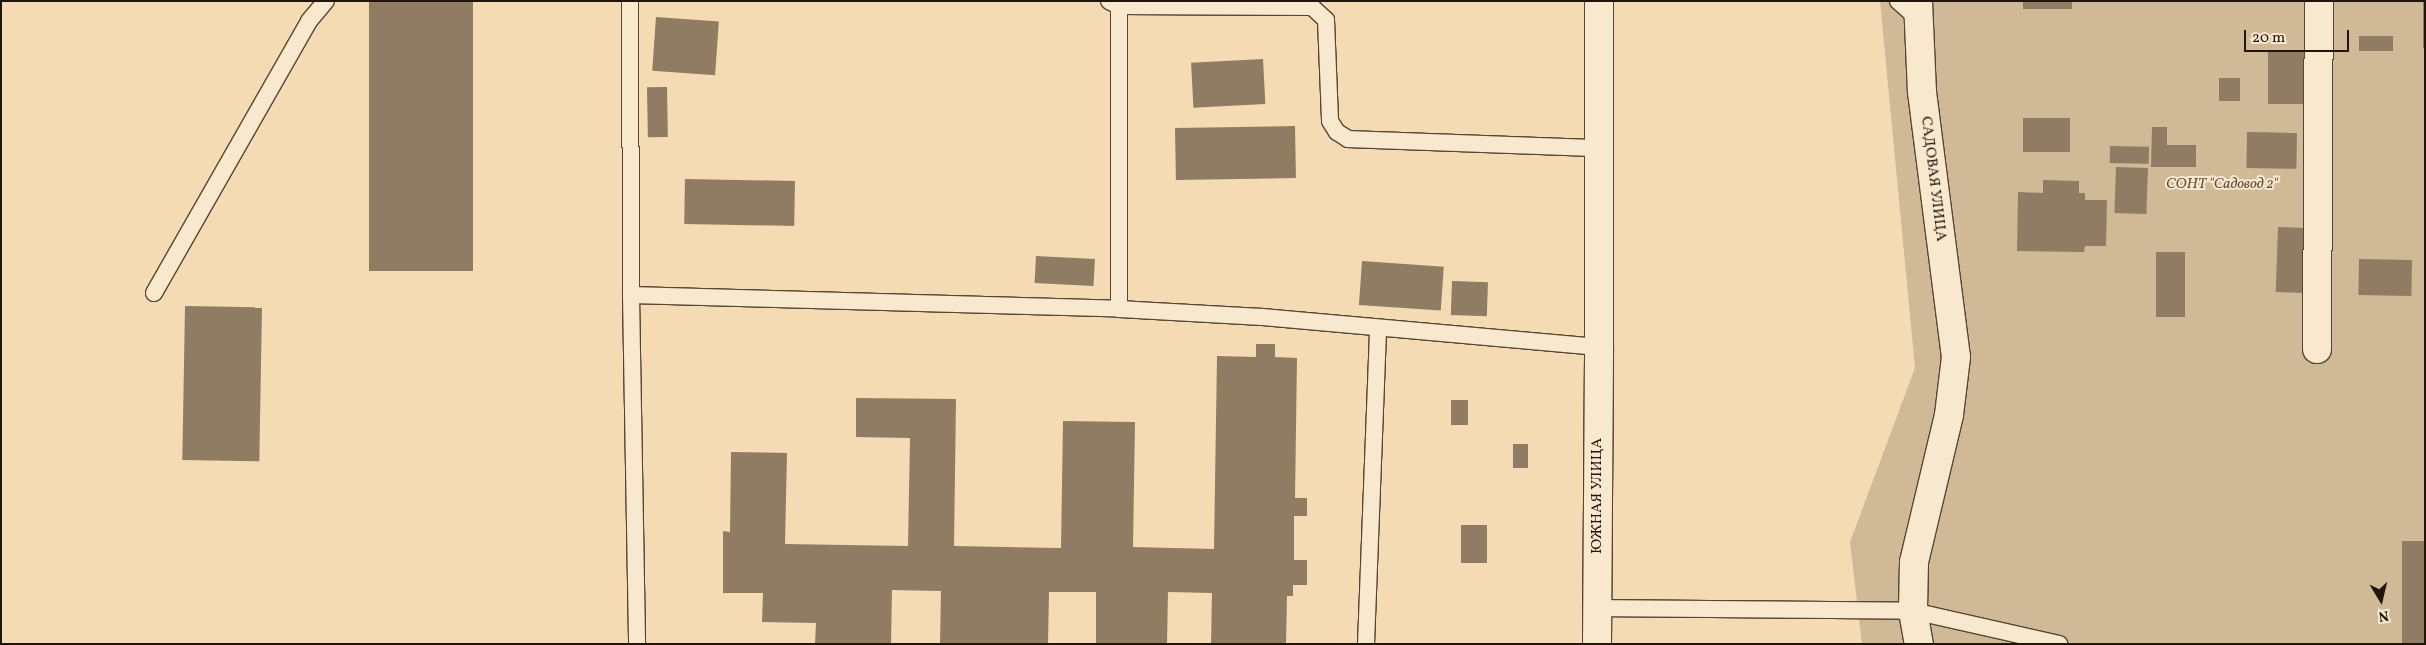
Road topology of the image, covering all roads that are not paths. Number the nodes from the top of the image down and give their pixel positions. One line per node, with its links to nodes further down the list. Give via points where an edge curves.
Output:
1 (326, 1): 9 (lane, via 309,21)
2 (630, 1): 10 (lane)
3 (1599, 1): 8 (street, ЮЖНАЯ УЛИЦА)
4 (1898, 1): 7 (lane)
5 (2320, 1): 14 (street)
6 (1114, 4): 8 (lane, via 1312,8 1326,20 1330,121 1337,132 1348,139); 11 (lane)
7 (1918, 10): 16 (street, САДОВАЯ УЛИЦА, via 1922,92 1956,357 1949,414 1914,562)
8 (1599, 148): 13 (street, ЮЖНАЯ УЛИЦА)
9 (154, 293)
10 (630, 295): 11 (lane); 17 (lane)
11 (1119, 309): 12 (lane, via 1262,317)
12 (1378, 330): 13 (lane); 18 (lane)
13 (1599, 348): 15 (street, ЮЖНАЯ УЛИЦА)
14 (2317, 349)
15 (1597, 608): 16 (lane); 19 (street, ЮЖНАЯ УЛИЦА)
16 (1913, 611): 20 (street, САДОВАЯ УЛИЦА); 21 (lane)
17 (637, 644)
18 (1366, 644)
19 (1597, 644)
20 (1919, 644)
21 (2059, 644)

